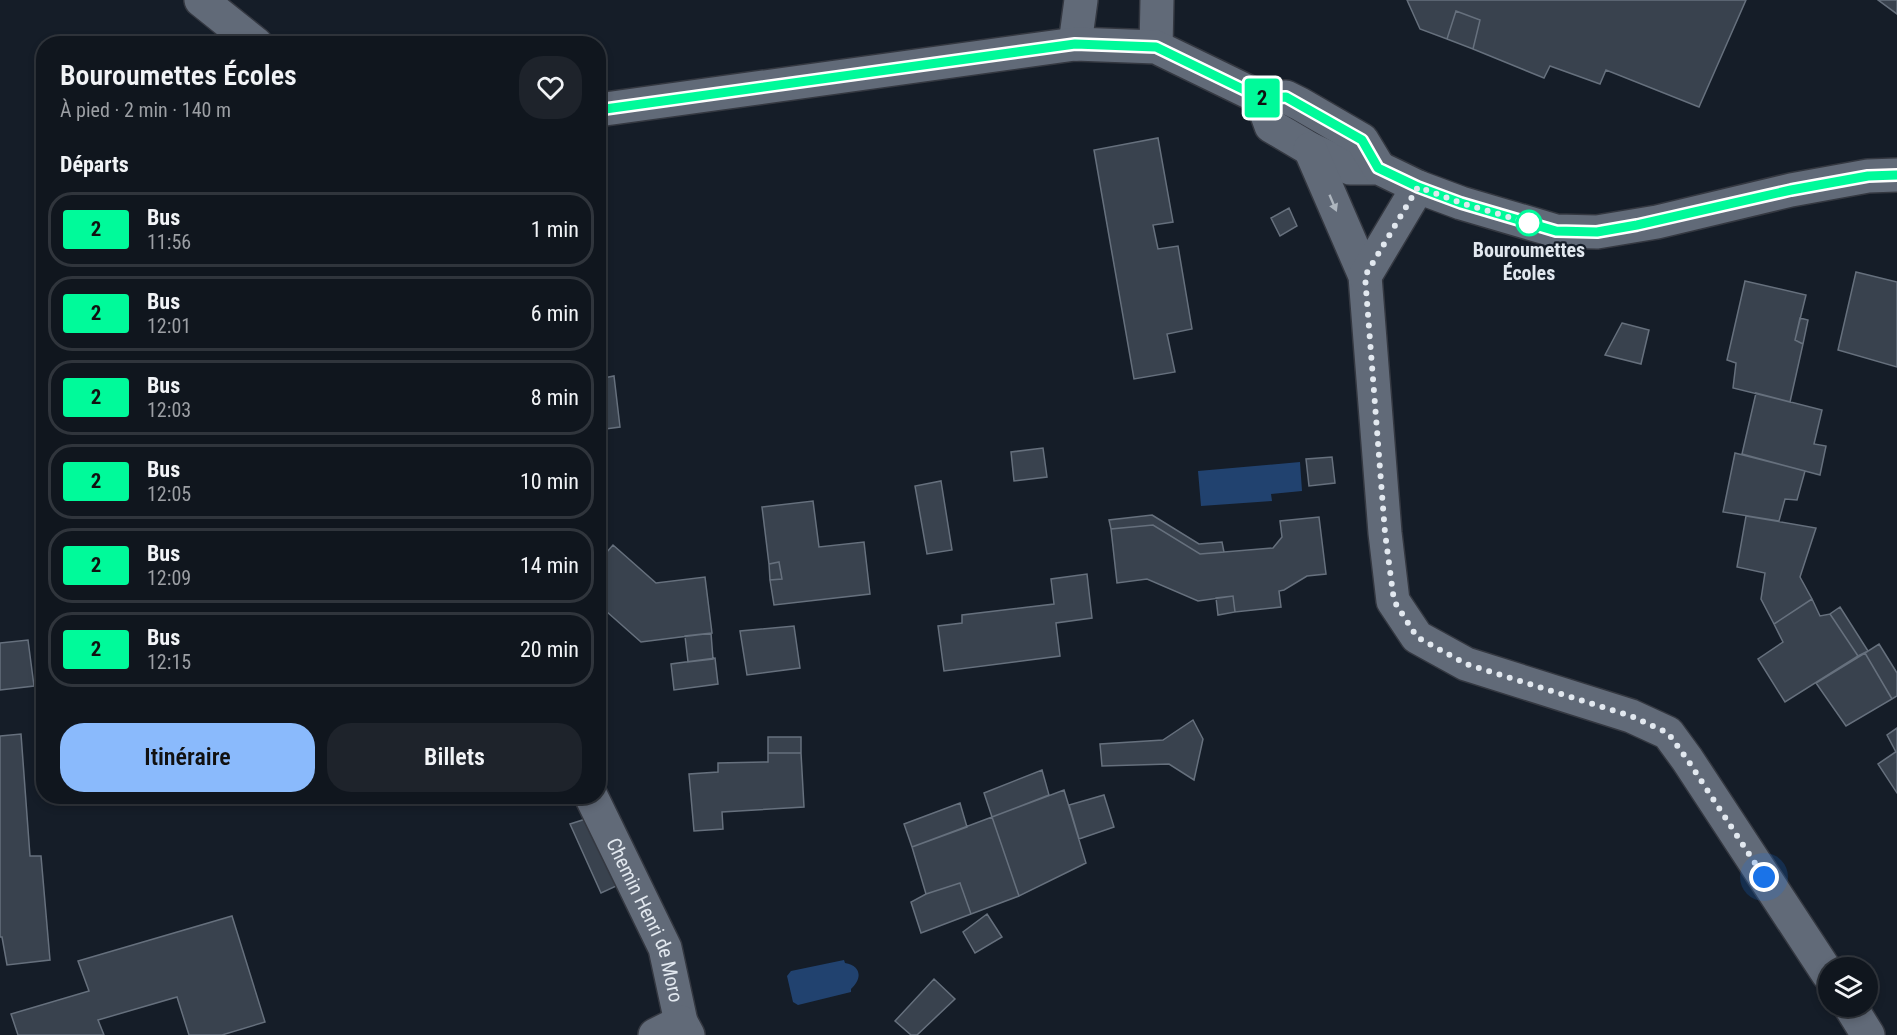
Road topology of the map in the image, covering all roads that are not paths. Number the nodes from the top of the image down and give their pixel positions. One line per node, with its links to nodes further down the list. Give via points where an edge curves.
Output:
1 (201, 0): 4 (street)
2 (1081, 0): 5 (street)
3 (1157, 0): 6 (street)
4 (246, 36)
5 (1075, 44): 6 (street); 8 (street)
6 (1156, 47): 7 (street)
7 (1261, 98): 9 (street, via 1271,126); 10 (street, via 1286,97 1362,140)
8 (606, 109)
9 (1310, 149): 10 (street, via 1350,168); 13 (street, one-way to 13)
10 (1378, 168): 12 (street)
11 (1897, 175): 12 (street, via 1868,176 1791,190 1658,222 1597,232 1556,231)
12 (1418, 187): 13 (street)
13 (1365, 276): 15 (street, via 1394,601 1417,637 1466,664 1631,716 1668,733)
14 (595, 804): 17 (street, Chemin Henri de Moro, via 665,948)
15 (1818, 959)
16 (1857, 1017): 18 (street)
17 (675, 1031)
18 (1868, 1035)

